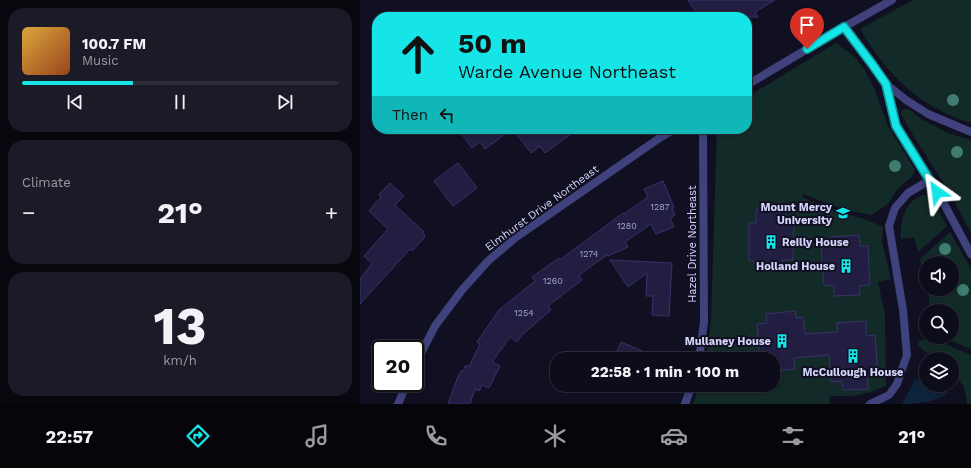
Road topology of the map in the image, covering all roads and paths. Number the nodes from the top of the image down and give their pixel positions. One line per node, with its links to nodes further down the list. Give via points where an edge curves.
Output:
1 (892, 0): 2 (street)
2 (844, 27): 3 (street); 4 (street)
3 (752, 82)
4 (886, 84): 5 (street, via 928,114); 8 (street, via 896,126)
5 (971, 132)
6 (666, 134): 10 (street, Elmhurst Drive Northeast, via 515,238 488,261 435,326)
7 (703, 134): 11 (street, Hazel Drive Northeast, via 704,322)
8 (930, 180): 9 (street); 16 (street, via 908,193 899,203 889,226 907,355 897,384 889,395)
9 (971, 254)
10 (424, 347)
11 (700, 352)
12 (403, 392): 14 (street)
13 (689, 392): 15 (street)
14 (398, 404)
15 (685, 404)
16 (870, 404)

